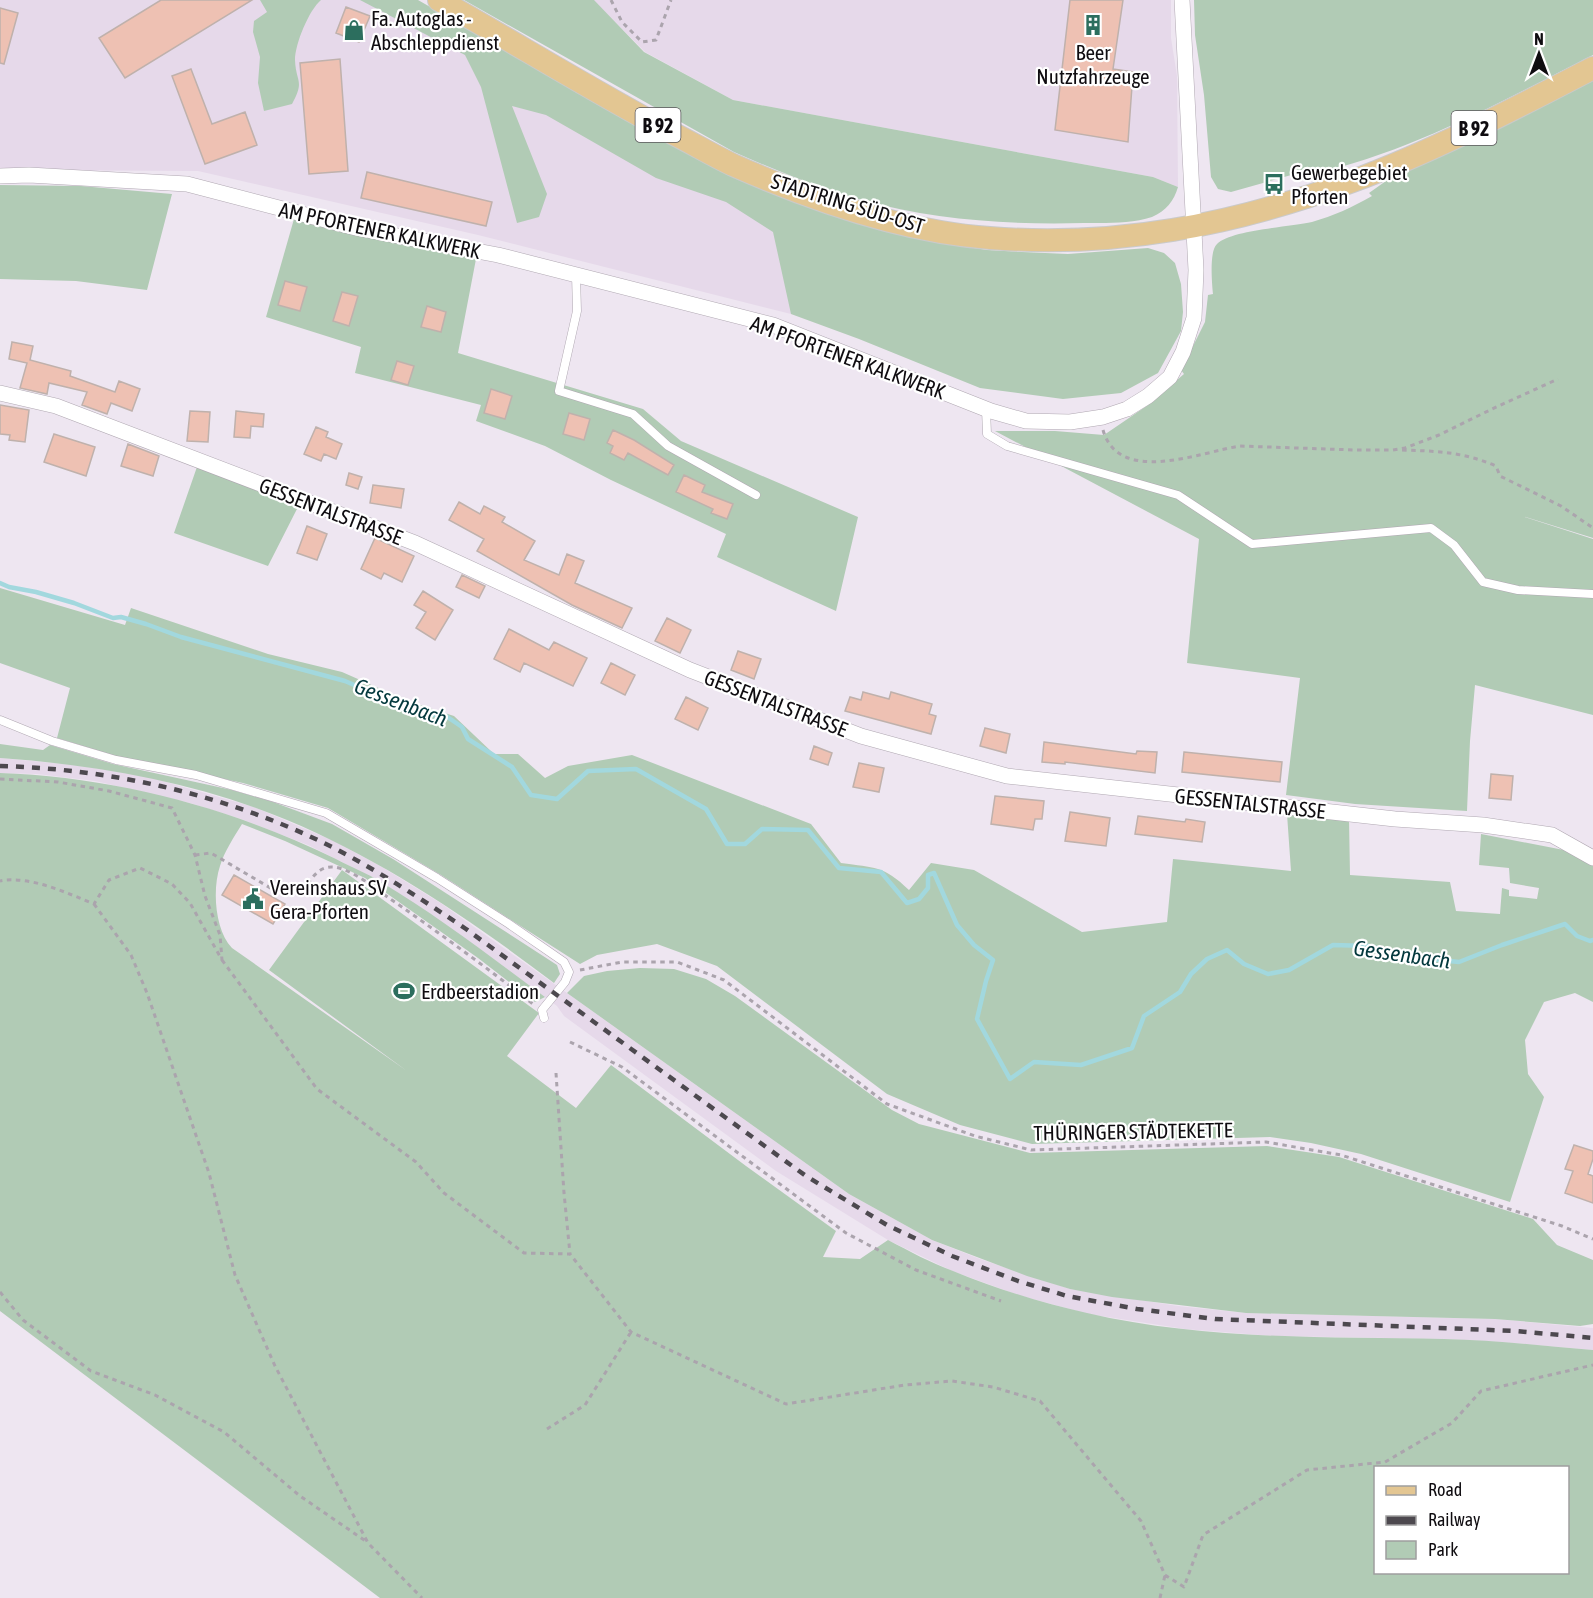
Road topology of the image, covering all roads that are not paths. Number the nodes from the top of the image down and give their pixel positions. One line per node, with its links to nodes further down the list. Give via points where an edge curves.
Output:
1 (439, 0): 5 (main road, STADTRING SÜD-OST / B 92, via 730,164 790,189 891,221 988,238 1050,240 1106,239)
2 (1182, 0): 5 (street, AM PFORTENER KALKWERK)
3 (1593, 68): 5 (main road, STADTRING SÜD-OST / B 92, via 1488,122 1351,182)
4 (0, 176): 6 (street, AM PFORTENER KALKWERK, via 186,184 356,228 498,255)
5 (1194, 227): 8 (street, AM PFORTENER KALKWERK, via 1194,318 1170,376 1148,396 1127,409 1070,422 1026,421)
6 (576, 275): 8 (street, AM PFORTENER KALKWERK, via 773,326); 9 (lane, via 577,311 559,391 633,414 668,446)
7 (0, 393): 12 (street, GESSENTALSTRASSE, via 56,406 415,543 690,670 861,736 1007,776 1395,819 1483,825 1552,836)
8 (986, 409): 10 (lane, via 987,434 1007,446 1178,495 1252,544 1431,528 1454,545 1483,582 1518,590)
9 (756, 495)
10 (1593, 594)
11 (0, 720): 13 (lane, via 116,760 196,775 326,813 437,878 564,962 569,972 565,982)
12 (1593, 858)
13 (543, 1014)

